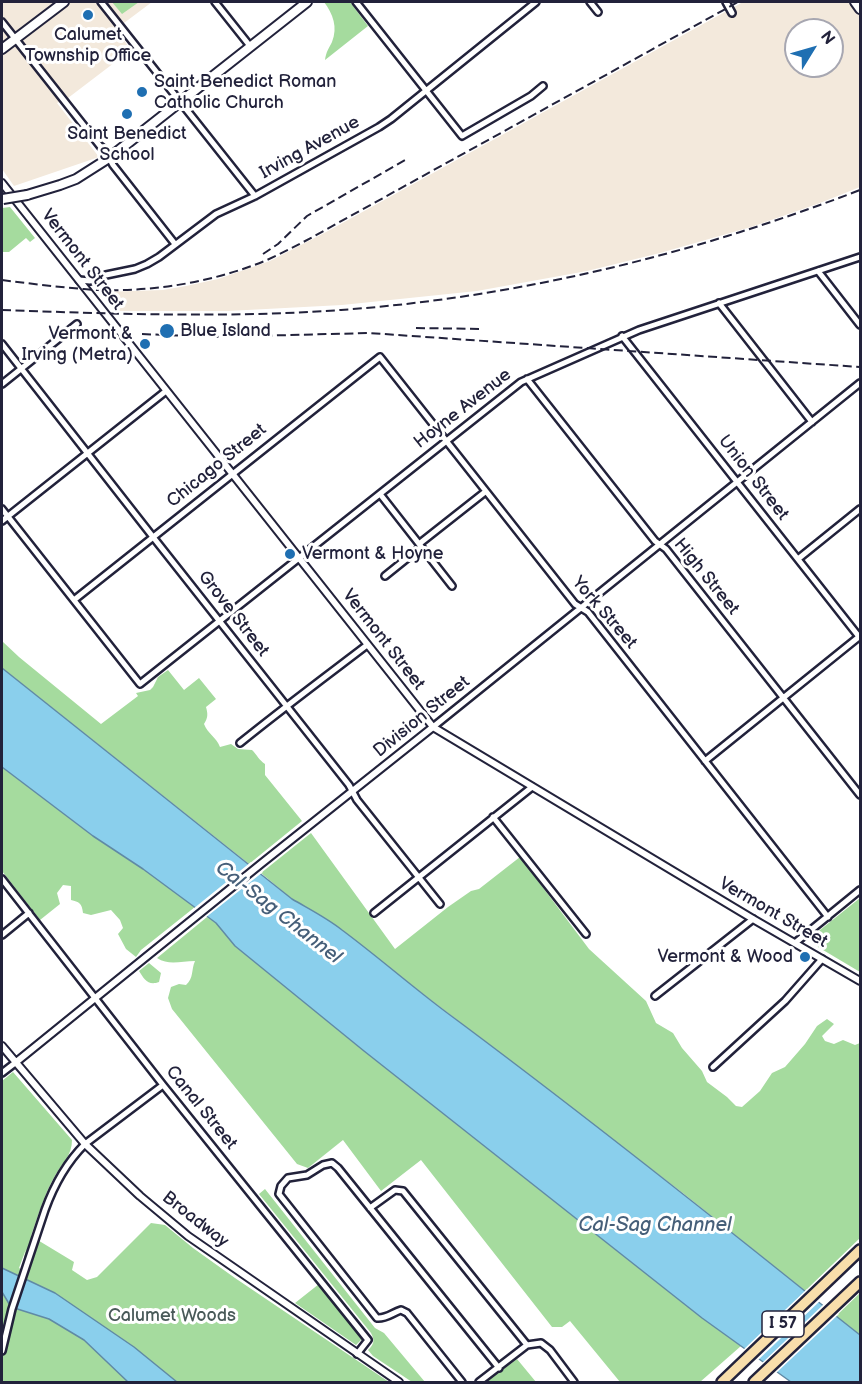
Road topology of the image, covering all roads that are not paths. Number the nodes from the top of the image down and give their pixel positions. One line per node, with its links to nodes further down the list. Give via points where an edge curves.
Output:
1 (64, 2): 14 (main road)
2 (101, 2): 19 (street)
3 (214, 2): 15 (street)
4 (307, 2): 15 (main road)
5 (356, 2): 18 (street)
6 (536, 2): 18 (street, Irving Avenue)
7 (590, 2): 11 (street)
8 (726, 2): 12 (street)
9 (855, 2): 10 (main road)
10 (861, 9)
11 (598, 12)
12 (732, 13)
13 (2, 22): 14 (street)
14 (15, 39): 16 (main road); 20 (street)
15 (250, 46): 19 (main road)
16 (2, 49)
17 (543, 86): 18 (street, via 462,136)
18 (426, 90): 22 (street, Irving Avenue, via 379,127)
19 (180, 102): 20 (main road); 22 (street)
20 (109, 159): 23 (main road, bridge, via 60,185); 24 (street)
21 (2, 183): 27 (street, Vermont Street)
22 (255, 195): 24 (street, Irving Avenue, via 216,214)
23 (2, 199)
24 (176, 244): 27 (street, Irving Avenue, via 135,269 90,281)
25 (861, 257): 26 (street, Hoyne Avenue)
26 (818, 271): 28 (street, Hoyne Avenue); 30 (street)
27 (79, 280): 38 (street, Vermont Street)
28 (719, 303): 31 (street, Hoyne Avenue); 39 (street)
29 (77, 324): 34 (street)
30 (861, 325)
31 (622, 336): 35 (street, Hoyne Avenue); 43 (street, Union Street)
32 (2, 344): 34 (street, Grove Street)
33 (380, 357): 40 (street, York Street); 42 (street, Chicago Street)
34 (21, 369): 37 (street); 41 (street, Grove Street)
35 (527, 379): 40 (street, Hoyne Avenue); 51 (street, High Street)
36 (861, 383): 39 (street, Division Street)
37 (2, 384)
38 (166, 391): 41 (street); 42 (street, Vermont Street)
39 (812, 422): 43 (street, Division Street)
40 (446, 441): 44 (street, York Street); 45 (street, Hoyne Avenue)
41 (87, 453): 48 (street); 50 (street, Grove Street)
42 (232, 474): 50 (street, Chicago Street); 53 (street, Vermont Street)
43 (738, 482): 51 (street, Division Street); 54 (street, Union Street)
44 (485, 492): 52 (street); 58 (street, York Street)
45 (380, 494): 52 (street); 53 (street, Hoyne Avenue)
46 (2, 509): 48 (street)
47 (861, 509): 54 (street)
48 (8, 516): 49 (street); 57 (street)
49 (2, 521)
50 (153, 537): 57 (street, Chicago Street); 59 (street, Grove Street)
51 (660, 545): 58 (street, Division Street); 62 (street, High Street)
52 (420, 546): 55 (street); 56 (street)
53 (299, 558): 59 (street, Hoyne Avenue); 61 (street, Vermont Street)
54 (798, 559): 60 (street, Union Street)
55 (386, 576)
56 (452, 586)
57 (74, 600): 59 (street, Hoyne Avenue, via 140,684)
58 (582, 608): 64 (street, Division Street); 66 (street, York Street)
59 (219, 621): 63 (street, Grove Street)
60 (860, 637): 62 (street)
61 (368, 645): 63 (street); 64 (street, Vermont Street)
62 (783, 698): 66 (street); 69 (street, High Street)
63 (287, 706): 65 (street); 68 (street, Grove Street)
64 (433, 728): 67 (street, Vermont Street); 68 (street, Division Street)
65 (240, 743)
66 (705, 761): 77 (street, York Street)
67 (532, 787): 70 (street); 78 (street, Vermont Street)
68 (353, 791): 71 (street, Grove Street); 85 (street, Division Street)
69 (861, 795)
70 (493, 818): 71 (street); 79 (street)
71 (419, 877): 74 (street, Grove Street); 76 (street)
72 (2, 879): 75 (street, Canal Street)
73 (861, 890): 77 (street)
74 (440, 904)
75 (29, 913): 80 (street); 85 (street, Canal Street)
76 (374, 913)
77 (828, 917): 81 (street)
78 (753, 920): 81 (street, Vermont Street); 84 (street)
79 (586, 934)
80 (2, 935)
81 (795, 943): 82 (street, Vermont Street)
82 (822, 959): 83 (street, Vermont Street); 88 (street, via 785,1001)
83 (861, 981)
84 (655, 996)
85 (95, 998): 87 (street, Division Street); 90 (street, Canal Street)
86 (2, 1047): 87 (street, Broadway)
87 (15, 1063): 89 (street, Division Street); 91 (street, Broadway)
88 (713, 1067)
89 (2, 1073)
90 (163, 1085): 91 (street); 97 (street, Canal Street, via 369,1340)
91 (85, 1144): 96 (street, via 54,1187 12,1309); 97 (street, Broadway, via 188,1236)
92 (370, 1208): 95 (street, via 394,1190 404,1191); 98 (street); 100 (street, via 332,1163 307,1175 288,1178 279,1194 377,1318 401,1310 407,1313)
93 (861, 1250): 103 (highway, I 57)
94 (857, 1285): 104 (highway, I 57)
95 (527, 1345): 98 (street); 102 (street, via 541,1343)
96 (2, 1351)
97 (357, 1354): 99 (street, Broadway)
98 (499, 1368): 101 (street)
99 (399, 1383)
100 (462, 1383)
101 (479, 1383)
102 (574, 1383)
103 (722, 1383)
104 (754, 1383)

